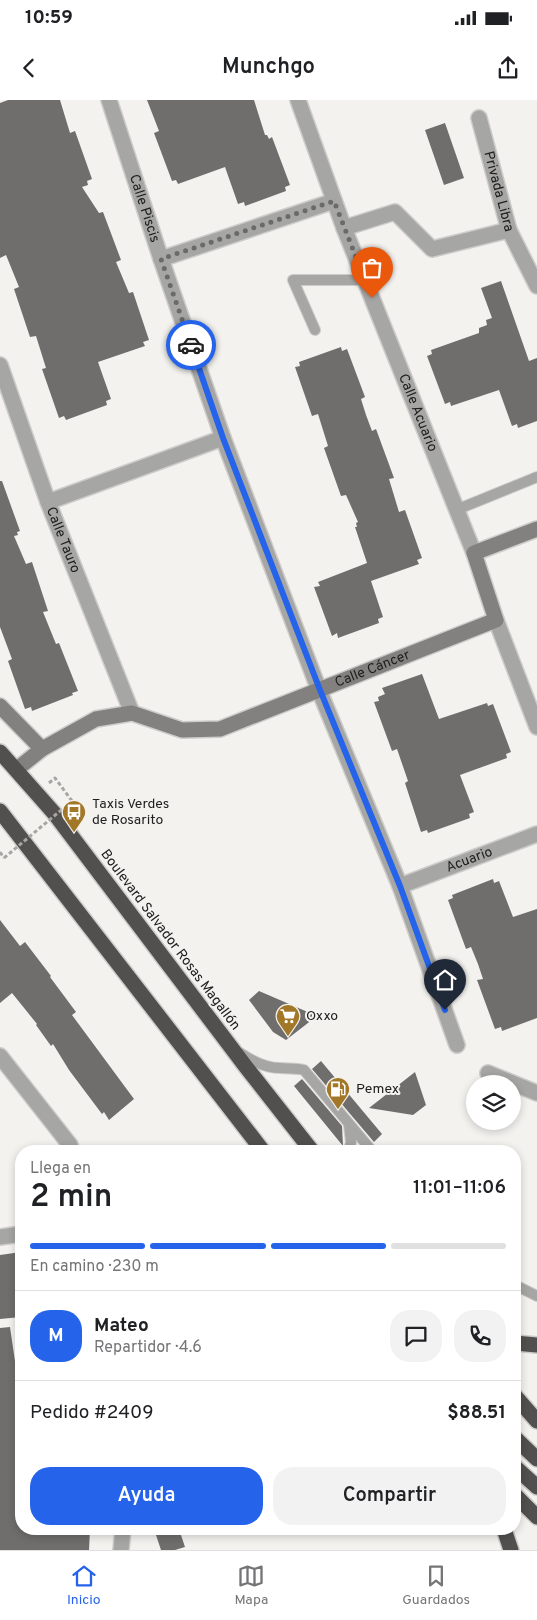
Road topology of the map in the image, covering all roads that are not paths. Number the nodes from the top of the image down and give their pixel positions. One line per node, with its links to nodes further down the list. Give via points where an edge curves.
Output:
1 (109, 100): 7 (street, Calle Piscis)
2 (298, 100): 4 (street, Calle Acuario)
3 (479, 118): 6 (street, Privada Libra)
4 (334, 201): 5 (street, Calle Acuario); 7 (street)
5 (344, 228): 6 (street, Privada Libra, via 395,212 432,249); 8 (street, Calle Acuario)
6 (509, 230): 9 (street)
7 (161, 259): 12 (street, Calle Piscis)
8 (364, 280): 10 (lane, via 293,280); 15 (street, Calle Acuario)
9 (537, 286)
10 (314, 330)
11 (0, 366): 14 (street, Calle Tauro)
12 (223, 438): 14 (street); 19 (street, Calle Piscis)
13 (537, 477): 15 (lane)
14 (48, 502): 21 (street, Calle Tauro)
15 (456, 510): 17 (street, Calle Acuario)
16 (537, 529): 17 (street)
17 (474, 553): 18 (street, Calle Acuario)
18 (496, 620): 19 (street, Calle Cáncer); 22 (street, Calle Acuario)
19 (320, 690): 21 (street, Calle Cáncer, via 220,729 182,730); 28 (street, Calle Piscis)
20 (0, 706): 23 (street)
21 (132, 713): 23 (street, via 96,719)
22 (537, 726)
23 (42, 749): 25 (street)
24 (0, 752): 25 (highway, Boulevard Salvador Rosas Magallón)
25 (17, 769): 30 (highway, Boulevard Salvador Rosas Magallón, via 54,813)
26 (0, 811): 36 (highway)
27 (537, 834): 28 (street, Acuario)
28 (400, 886): 29 (street, Calle Piscis)
29 (457, 1045)
30 (230, 1047): 34 (lane, via 268,1067 304,1070); 37 (highway, Boulevard Salvador Rosas Magallón)
31 (0, 1056): 35 (street)
32 (488, 1073): 33 (street)
33 (537, 1093)
34 (349, 1124): 38 (lane); 39 (lane)
35 (70, 1145)
36 (258, 1145)
37 (307, 1145)
38 (350, 1145)
39 (367, 1145)
40 (15, 1235): 41 (street)
41 (0, 1237)
42 (521, 1288): 43 (lane)
43 (537, 1296)
44 (521, 1344): 45 (highway)
45 (537, 1345)
46 (521, 1403): 47 (highway)
47 (537, 1421)
48 (521, 1444): 49 (highway)
49 (537, 1459)
50 (521, 1472): 51 (highway)
51 (537, 1487)
52 (521, 1501): 53 (highway)
53 (537, 1517)
54 (122, 1535): 56 (street)
55 (506, 1535): 57 (highway)
56 (121, 1550)
57 (511, 1550)

